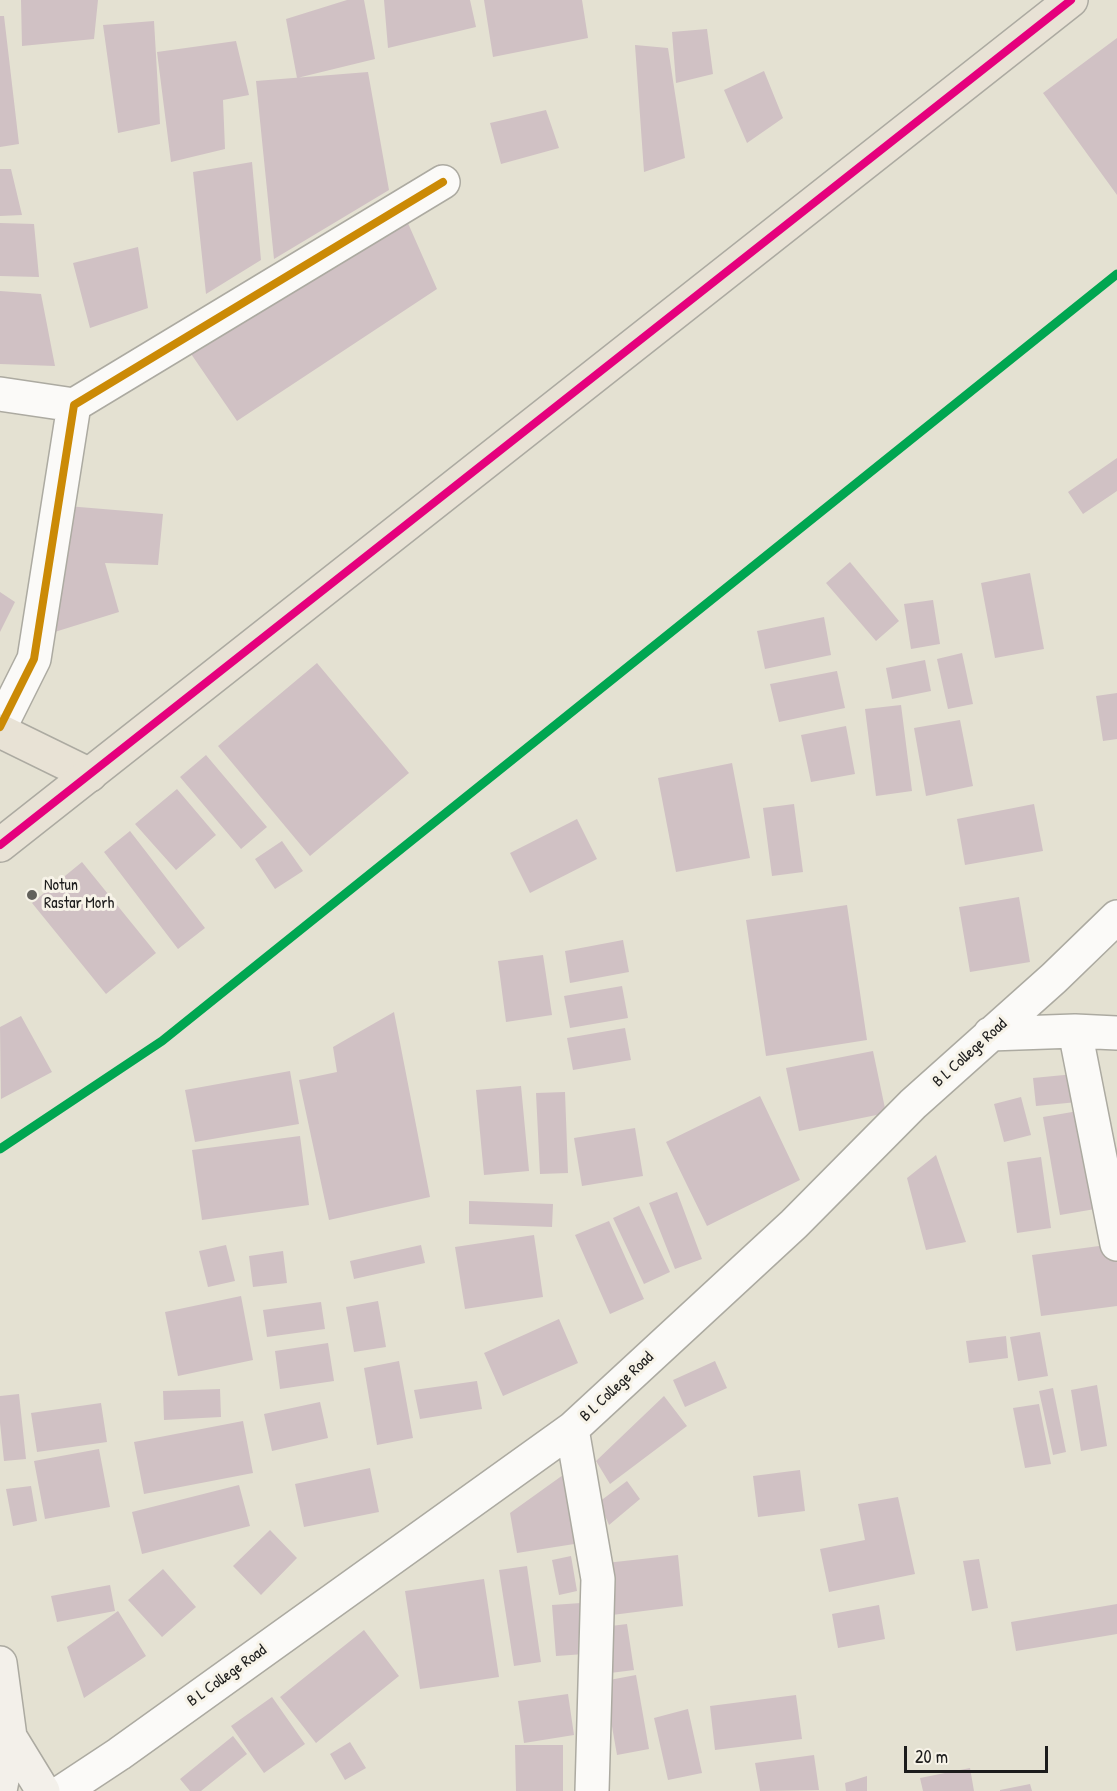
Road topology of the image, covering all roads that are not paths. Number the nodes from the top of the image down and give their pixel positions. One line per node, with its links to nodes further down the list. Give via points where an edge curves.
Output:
1 (1071, 0): 6 (main road)
2 (443, 182): 4 (street)
3 (0, 394): 4 (street)
4 (74, 405): 5 (street, via 34,659)
5 (0, 729): 6 (main road)
6 (90, 775): 7 (main road)
7 (0, 845)
8 (1117, 917): 11 (street, B L College Road)
9 (1075, 1031): 10 (street); 11 (street); 12 (street)
10 (1117, 1033)
11 (990, 1034): 13 (street, B L College Road, via 913,1104 794,1224)
12 (1117, 1244)
13 (572, 1429): 18 (street, B L College Road); 19 (street, via 598,1579)
14 (0, 1663): 15 (main road)
15 (10, 1737): 16 (main road); 17 (main road)
16 (0, 1791)
17 (43, 1791)
18 (63, 1791)
19 (592, 1791)

